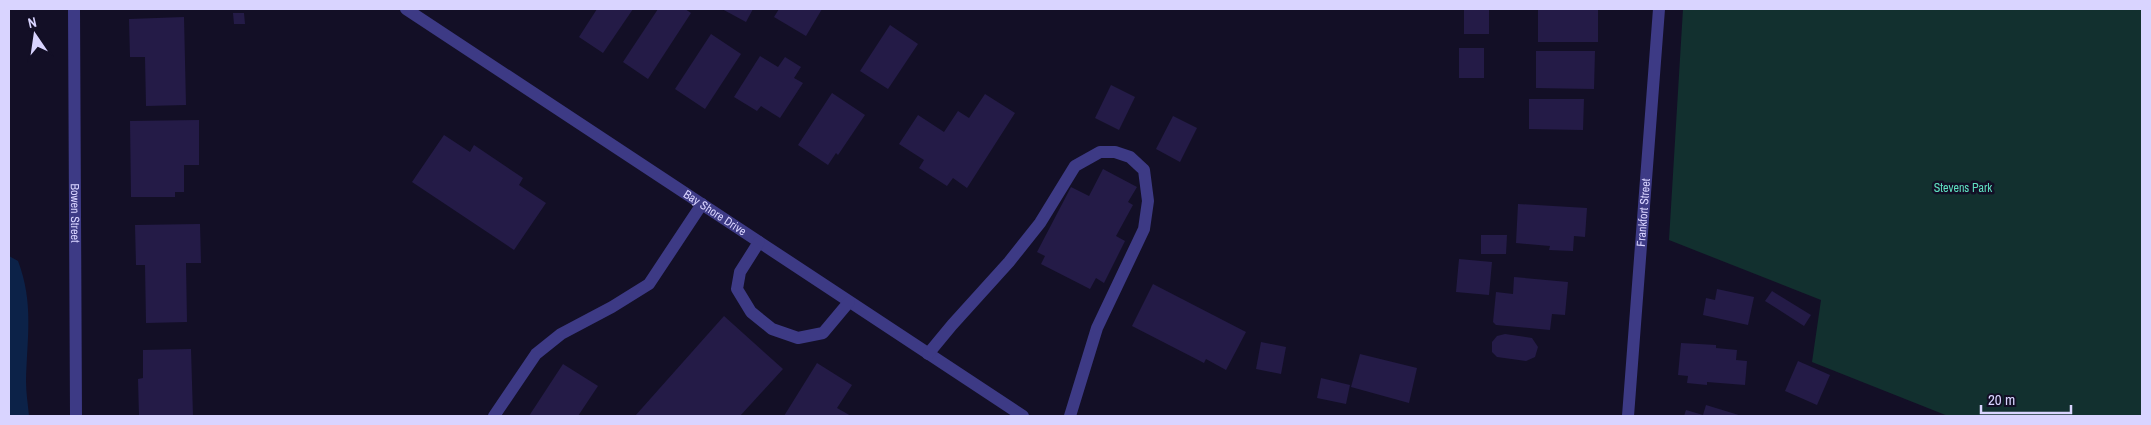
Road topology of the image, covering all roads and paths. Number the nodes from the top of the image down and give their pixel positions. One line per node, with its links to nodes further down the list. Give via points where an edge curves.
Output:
1 (74, 9): 8 (street, Bowen Street)
2 (406, 9): 4 (street, Bay Shore Drive)
3 (1659, 9): 12 (street, Frankfort Street)
4 (702, 204): 5 (street, Bay Shore Drive); 9 (street, via 649,284 561,334 536,354)
5 (759, 242): 6 (street, Bay Shore Drive); 6 (street, via 740,272 737,289 751,312 772,329 798,338 823,333)
6 (849, 302): 7 (street, Bay Shore Drive)
7 (928, 354): 10 (street, Bay Shore Drive); 11 (street, via 1040,223 1075,166 1100,152 1130,157 1144,170 1148,201 1144,229 1097,328)
8 (76, 416)
9 (494, 416)
10 (1023, 416)
11 (1070, 416)
12 (1628, 416)

